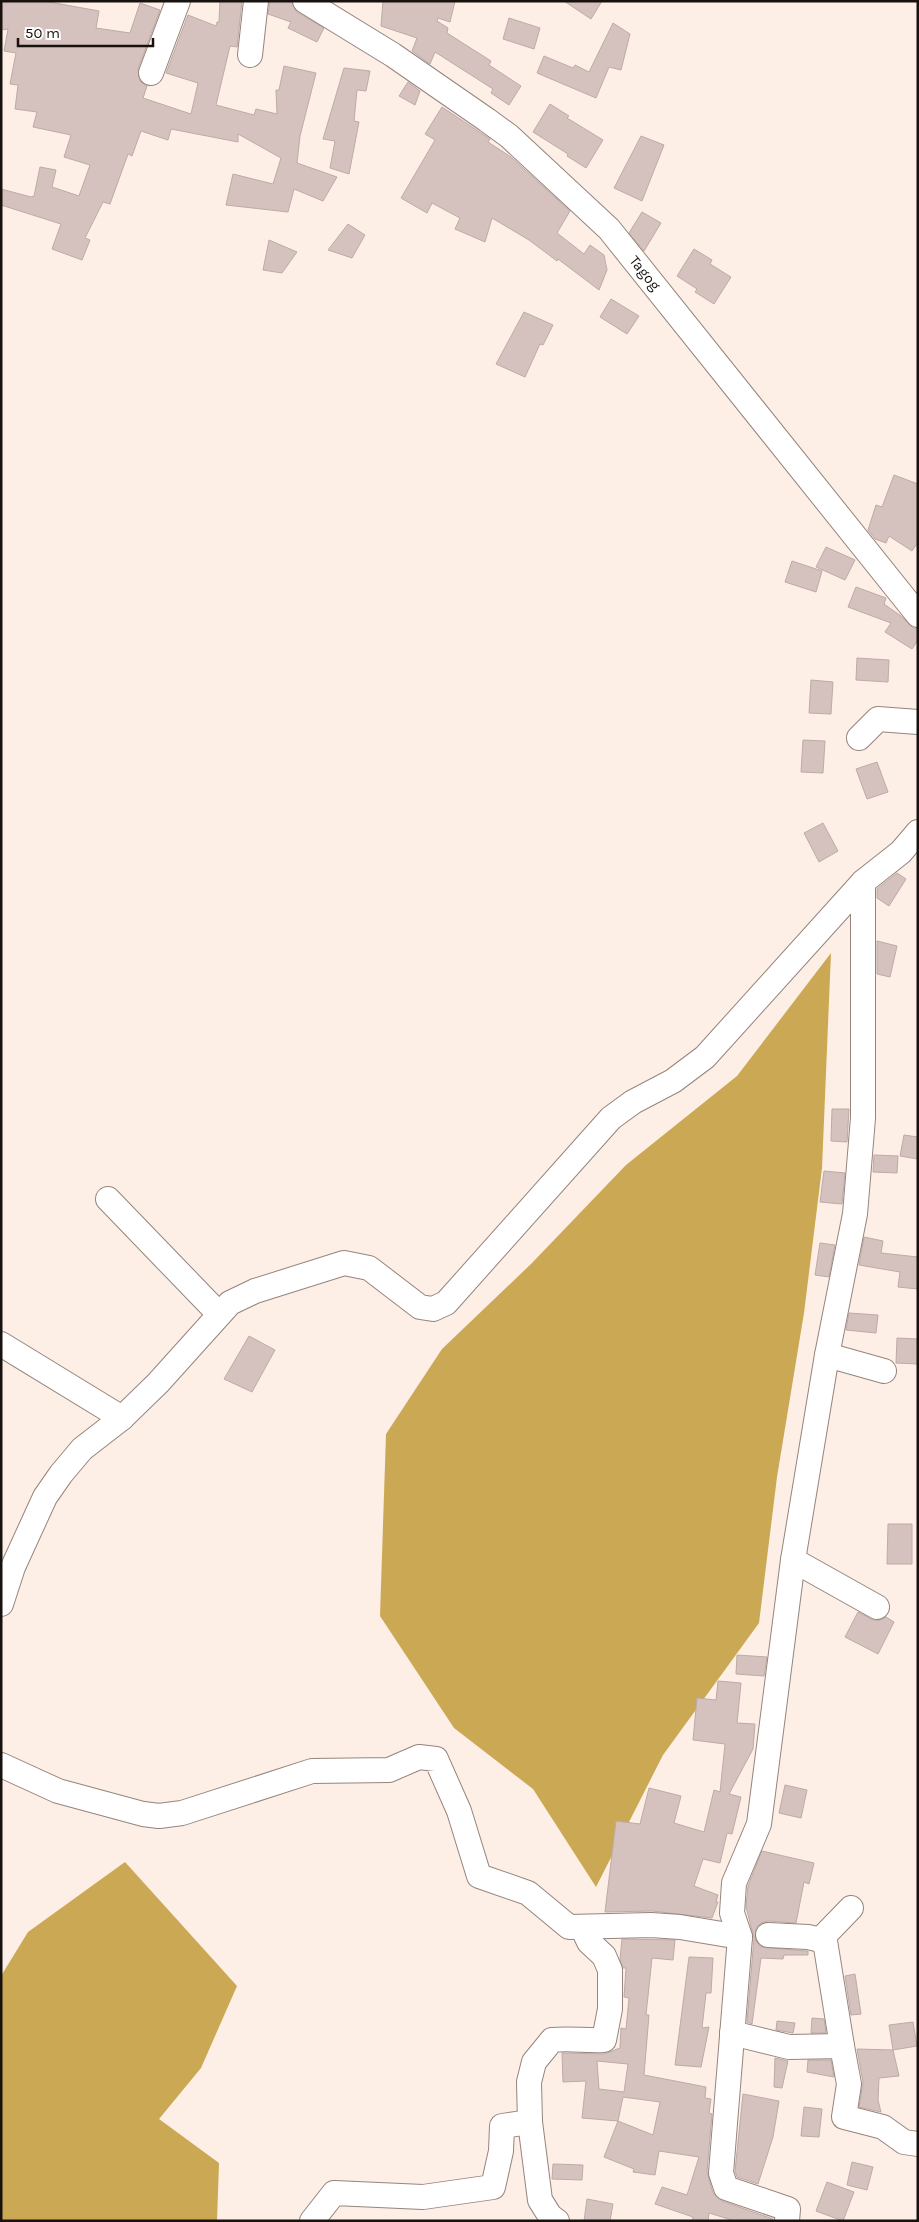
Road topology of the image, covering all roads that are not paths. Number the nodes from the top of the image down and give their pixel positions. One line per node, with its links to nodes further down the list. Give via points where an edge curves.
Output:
1 (178, 1): 5 (street)
2 (256, 1): 4 (street)
3 (305, 1): 6 (street, Tagog, via 393,55 502,131 609,229)
4 (250, 56)
5 (151, 73)
6 (918, 615)
7 (918, 722): 8 (street, via 878,719)
8 (859, 738)
9 (918, 832): 10 (street, via 901,852)
10 (863, 882): 12 (street, via 705,1057 673,1081 611,1118 446,1303 433,1309 420,1307 369,1268 344,1263 332,1264 240,1297); 14 (street, via 863,1138 855,1214)
11 (108, 1198): 12 (street)
12 (218, 1313): 16 (street, via 158,1383)
13 (1, 1344): 16 (street)
14 (827, 1355): 15 (street); 17 (street)
15 (884, 1371)
16 (122, 1418): 18 (street, via 82,1449 45,1497 13,1567)
17 (793, 1560): 19 (street); 24 (street, via 759,1824 736,1876 732,1894 732,1913)
18 (1, 1604)
19 (877, 1607)
20 (1, 1765): 22 (street, via 58,1791 159,1816 182,1814 312,1771 389,1770 419,1757 436,1759 459,1811 479,1876 528,1893 569,1927)
21 (851, 1908): 25 (street)
22 (582, 1927): 24 (street, via 680,1927); 28 (street, via 589,1942 604,1956 610,1970 610,2009 604,2040 552,2040 542,2051 534,2062 529,2082)
23 (768, 1935): 25 (street)
24 (740, 1938): 26 (street)
25 (821, 1938): 27 (street, via 827,1945)
26 (732, 2033): 27 (street, via 789,2047); 32 (street, via 721,2173 726,2188 788,2209)
27 (842, 2046): 29 (street, via 849,2084 844,2117 883,2127 904,2142)
28 (530, 2122): 30 (street, via 502,2126 493,2187 423,2196 334,2193); 31 (street, via 540,2200)
29 (918, 2144)
30 (312, 2221)
31 (557, 2221)
32 (787, 2221)

